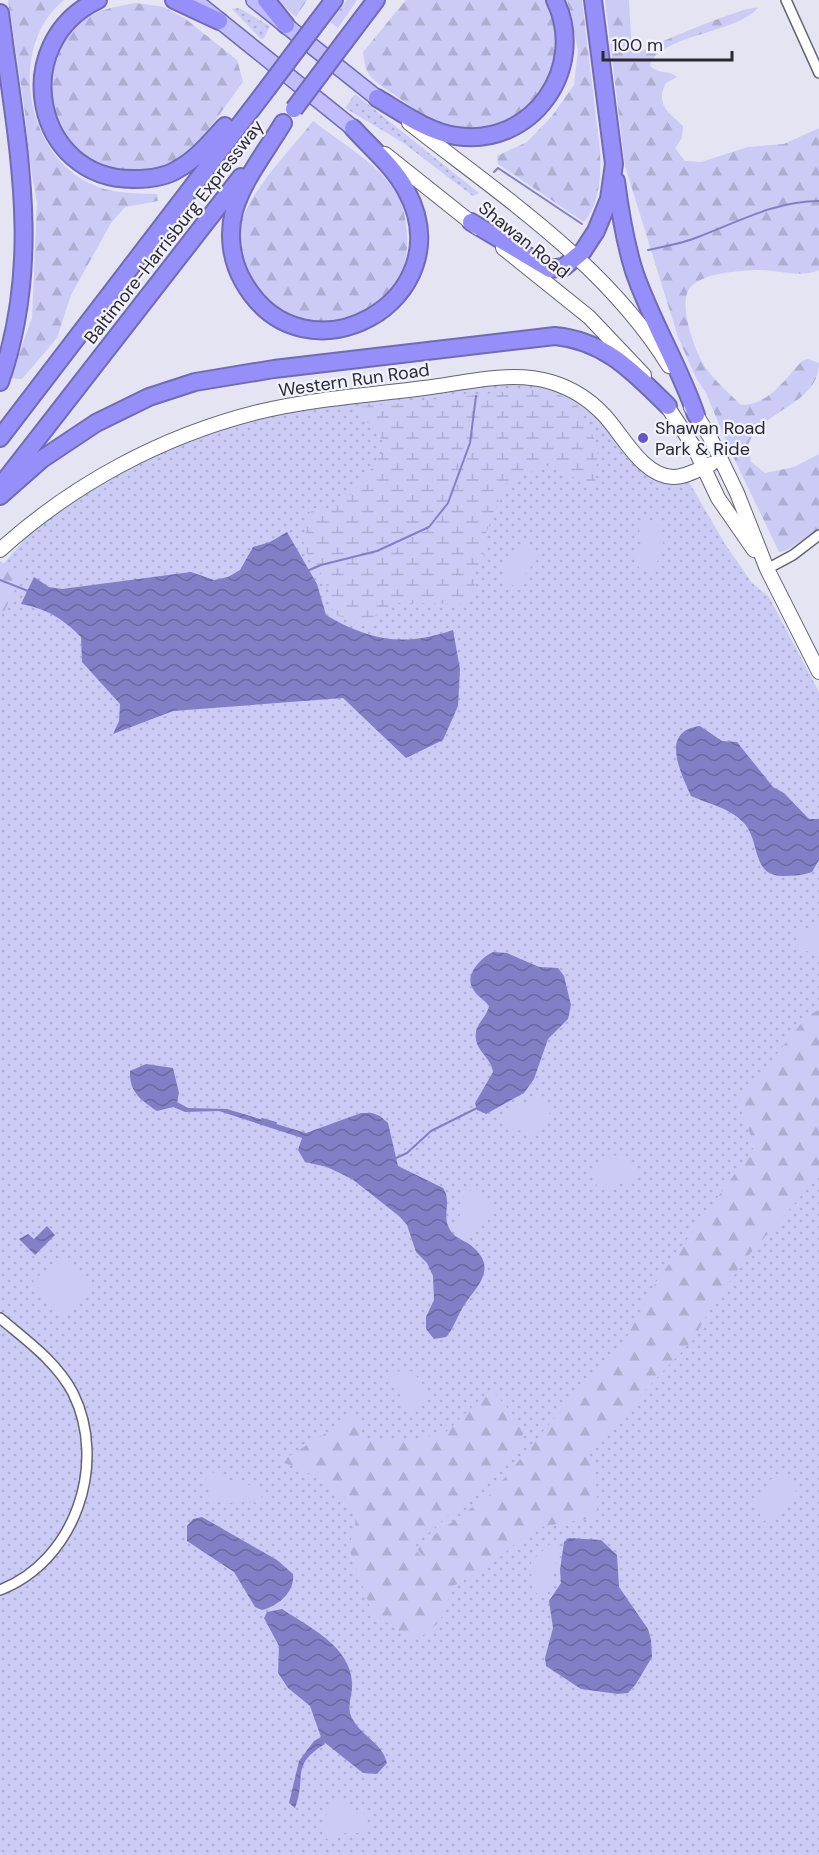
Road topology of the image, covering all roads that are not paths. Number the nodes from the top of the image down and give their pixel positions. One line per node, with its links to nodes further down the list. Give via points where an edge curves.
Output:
1 (98, 0): 22 (highway, via 63,26 49,49 42,74 45,111 56,137 72,155 108,176 151,178 178,170)
2 (174, 0): 16 (highway)
3 (194, 0): 16 (main road, Shawan Road)
4 (254, 0): 17 (main road, Shawan Road)
5 (266, 0): 17 (highway)
6 (321, 0): 14 (highway)
7 (334, 0): 14 (highway, Baltimore-Harrisburg Expressway)
8 (376, 0): 15 (highway, Baltimore-Harrisburg Expressway)
9 (381, 0): 15 (highway)
10 (555, 0): 20 (highway, via 564,27 562,66 545,102 515,126 484,136 454,136)
11 (593, 0): 24 (highway)
12 (786, 0): 18 (street)
13 (0, 13): 28 (highway, via 26,250 20,305)
14 (314, 17): 19 (highway, Baltimore-Harrisburg Expressway, bridge)
15 (362, 19): 21 (highway, Baltimore-Harrisburg Expressway, bridge)
16 (219, 21): 23 (main road, Shawan Road)
17 (286, 25): 20 (main road, Shawan Road)
18 (819, 73)
19 (263, 86): 22 (highway); 27 (highway, Baltimore-Harrisburg Expressway)
20 (377, 98): 26 (main road, Shawan Road)
21 (283, 123): 23 (highway, via 237,202 232,254 247,288 263,307 292,324 321,331 358,325 389,306 411,274 418,247 418,221 406,189); 33 (highway, Baltimore-Harrisburg Expressway)
22 (225, 126): 27 (highway)
23 (352, 128): 25 (main road, Shawan Road)
24 (614, 164): 26 (highway, via 605,212); 30 (highway, via 628,251)
25 (471, 222): 26 (highway, via 550,269 564,267); 29 (main road, Shawan Road, via 589,317)
26 (578, 258): 30 (main road, Shawan Road, via 644,329)
27 (102, 306): 31 (highway, Baltimore-Harrisburg Expressway)
28 (0, 382)
29 (668, 406): 32 (main road, Shawan Road); 34 (highway, via 602,349 555,336 274,369 195,382 129,406 66,441)
30 (696, 415): 32 (main road, Shawan Road); 35 (main road, Shawan Road, via 710,436)
31 (0, 438)
32 (708, 466): 35 (main road, Shawan Road); 37 (main road, Western Run Road, via 676,477 655,472 592,404 566,387 531,378 481,381 306,403 226,421 158,447 99,477); 38 (main road, Shawan Road, via 718,498)
33 (0, 486)
34 (0, 496)
35 (744, 510): 38 (main road, Shawan Road)
36 (819, 535): 38 (street)
37 (0, 550)
38 (767, 569): 39 (main road, Shawan Road)
39 (819, 672)
40 (0, 1318): 41 (street, via 62,1376 81,1412 87,1456 81,1502 61,1542 25,1576)
41 (0, 1590)

